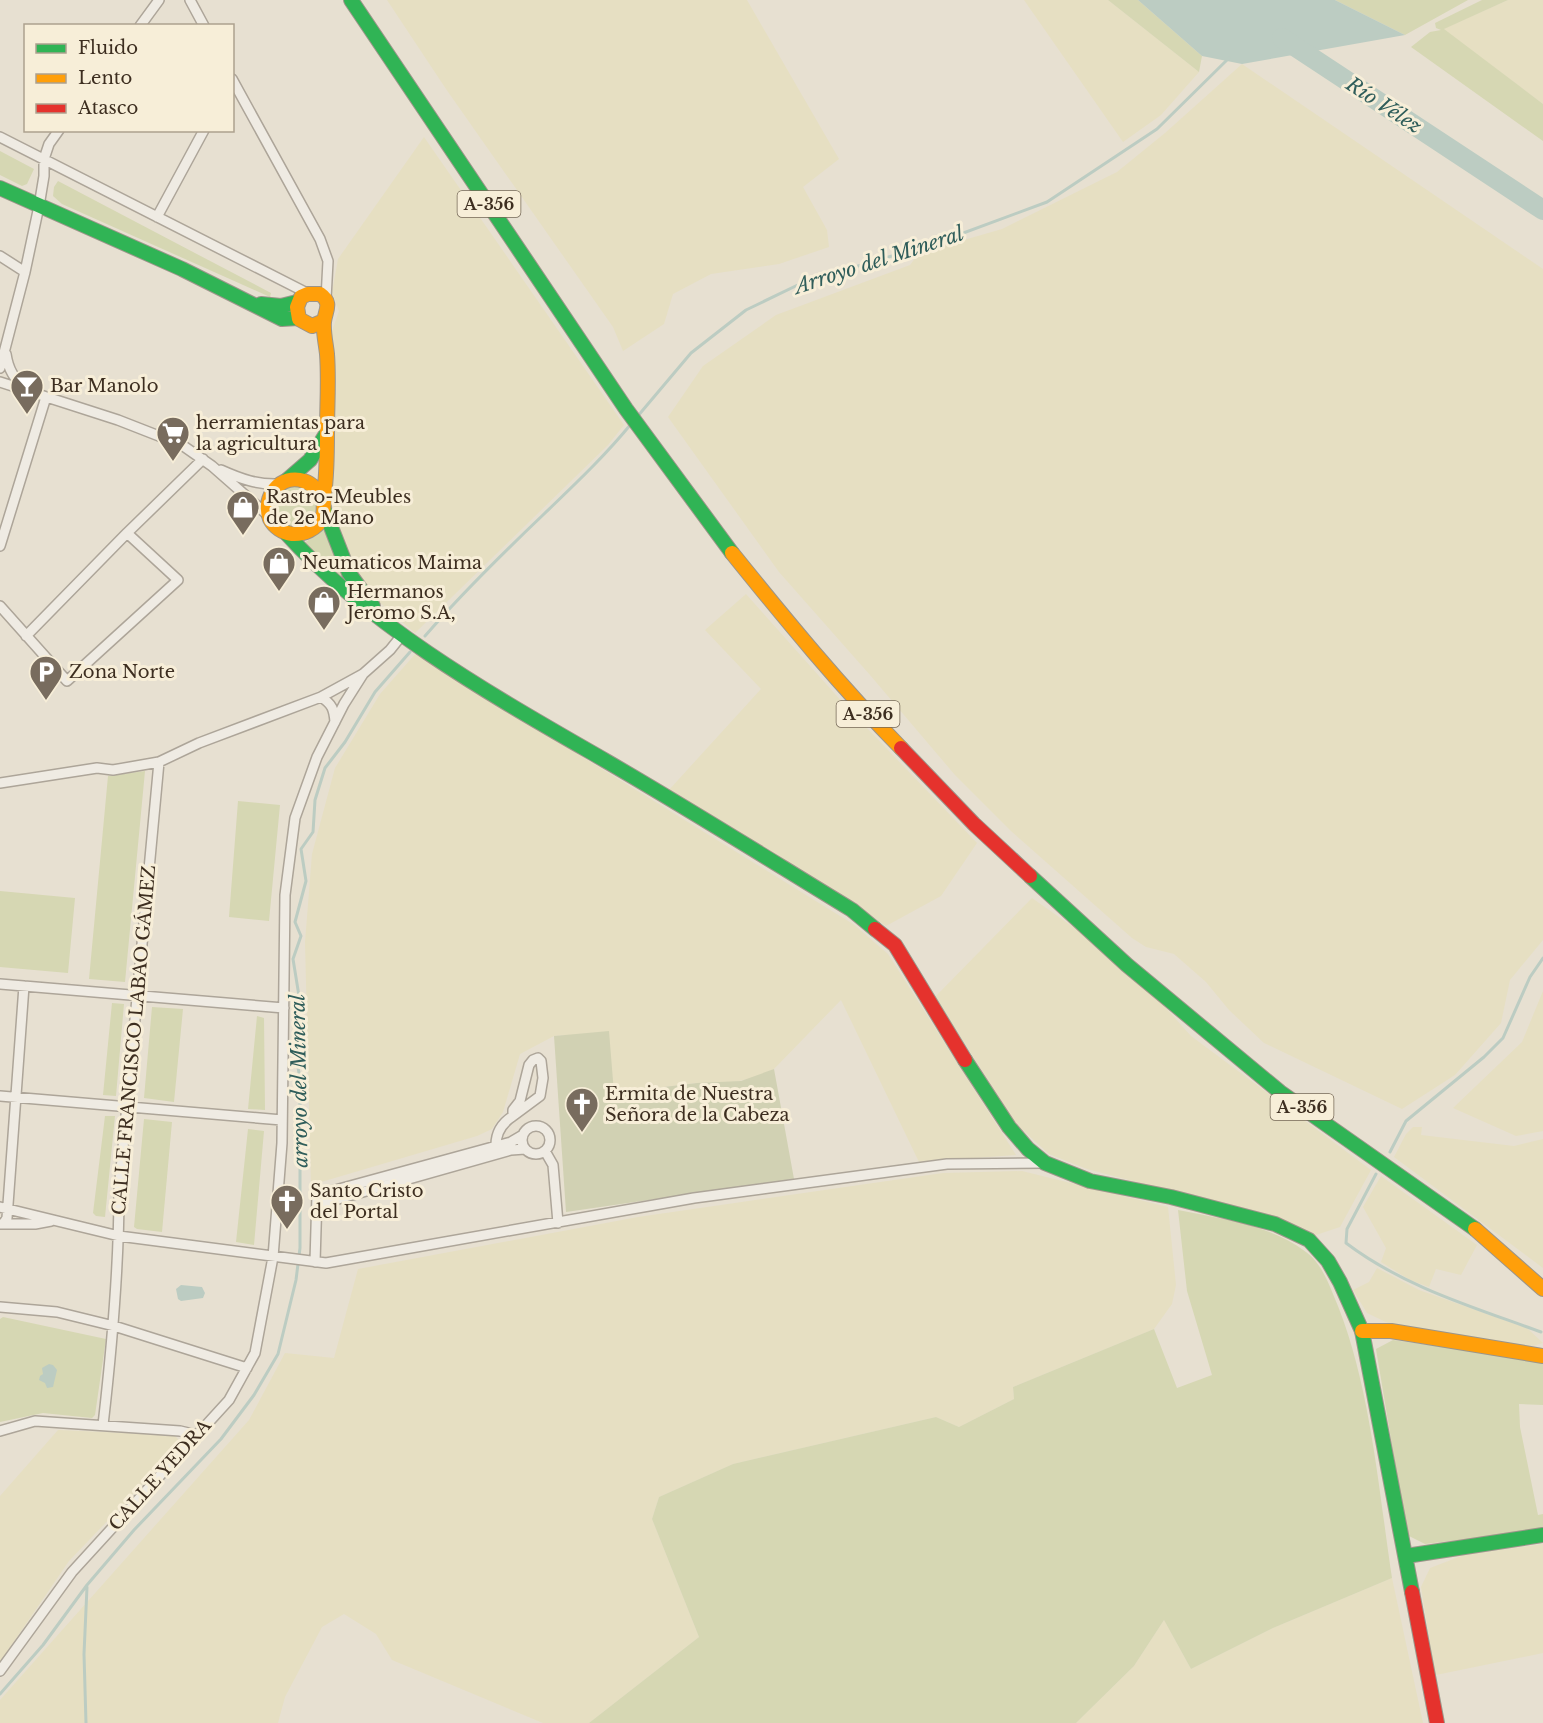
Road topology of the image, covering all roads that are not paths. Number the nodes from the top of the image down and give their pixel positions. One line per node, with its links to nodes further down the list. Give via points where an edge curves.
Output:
1 (159, 0): 4 (street)
2 (190, 0): 5 (street)
3 (351, 0): 65 (street, A-356, via 626,409 710,526 874,721 974,824 1127,966 1280,1092 1486,1237)
4 (141, 24)
5 (203, 24)
6 (234, 83): 15 (street, via 320,239 328,261)
7 (58, 132): 10 (street)
8 (203, 132): 13 (street)
9 (0, 137): 10 (street)
10 (44, 159): 12 (street); 13 (street)
11 (0, 188): 12 (street)
12 (39, 206): 16 (street); 18 (street)
13 (157, 218): 17 (street)
14 (0, 256): 16 (street)
15 (327, 271): 17 (street); 17 (street)
16 (25, 272): 21 (street)
17 (311, 297): 18 (street, via 281,306); 19 (street, via 296,308); 20 (street, via 329,306 329,314)
18 (247, 300): 19 (street, via 282,319)
19 (298, 318): 20 (street)
20 (318, 324): 26 (street, via 327,359)
21 (3, 350): 22 (street); 24 (street, via 15,381)
22 (0, 368)
23 (0, 382): 24 (street)
24 (35, 393): 25 (street)
25 (46, 397): 27 (street, via 183,445); 34 (street)
26 (327, 432): 29 (street, via 306,467); 30 (street)
27 (203, 459): 28 (street); 33 (street)
28 (212, 466): 29 (street, via 242,480 265,485); 31 (street)
29 (283, 482): 30 (street, via 304,480 312,484); 31 (street, via 269,499)
30 (324, 504): 32 (street, via 316,527 298,535); 36 (street, via 349,573)
31 (270, 517): 32 (street)
32 (285, 532): 36 (street, via 337,585)
33 (127, 533): 38 (street); 38 (street, via 178,580 67,681)
34 (0, 546)
35 (0, 606): 38 (street)
36 (388, 624): 37 (street)
37 (402, 635): 39 (street); 57 (street, via 537,722 852,910 895,945 1009,1127)
38 (26, 636)
39 (363, 674): 40 (street); 41 (street, CALLE YEDRA)
40 (321, 697): 41 (street, via 333,708); 42 (street)
41 (335, 722): 47 (street, CALLE YEDRA, via 317,757 295,819 285,895)
42 (159, 762): 43 (street); 46 (street, CALLE FRANCISCO LABAO GÁMEZ)
43 (0, 783)
44 (0, 984): 45 (street)
45 (24, 986): 46 (street); 49 (street)
46 (136, 995): 47 (street); 50 (street, CALLE FRANCISCO LABAO GÁMEZ)
47 (284, 1008): 52 (street, CALLE YEDRA)
48 (0, 1096): 49 (street)
49 (15, 1097): 50 (street); 59 (street)
50 (127, 1108): 52 (street); 63 (street, CALLE FRANCISCO LABAO GÁMEZ)
51 (513, 1116): 51 (street, via 529,1065 538,1058 542,1060 543,1078 540,1096); 54 (street, via 503,1124)
52 (282, 1120): 64 (street, CALLE YEDRA)
53 (523, 1135): 54 (street); 55 (street); 56 (street, via 533,1126 542,1127 550,1143)
54 (496, 1145): 58 (street)
55 (525, 1149): 56 (street, via 537,1154); 58 (street)
56 (545, 1151): 61 (street, via 553,1165)
57 (1045, 1163): 61 (street, via 947,1164 694,1198); 71 (street, via 1090,1181 1171,1197 1292,1231 1309,1240 1328,1261)
58 (317, 1200): 66 (street)
59 (2, 1210): 60 (street); 62 (street, via 7,1218)
60 (57, 1221): 62 (street); 63 (street)
61 (558, 1223): 66 (street, via 338,1263)
62 (1, 1224)
63 (119, 1236): 64 (street); 70 (street, CALLE FRANCISCO LABAO GÁMEZ)
64 (273, 1257): 66 (street); 75 (street, CALLE YEDRA, via 255,1353)
65 (1513, 1261): 67 (street, A-356); 68 (street)
66 (315, 1262)
67 (1543, 1288)
68 (1543, 1297)
69 (0, 1307): 70 (street, via 57,1312)
70 (114, 1326): 75 (street); 76 (street, CALLE FRANCISCO LABAO GÁMEZ)
71 (1362, 1330): 73 (street, via 1391,1331); 80 (street)
72 (1543, 1348): 73 (street)
73 (1523, 1353): 74 (street)
74 (1543, 1356)
75 (247, 1368): 78 (street, CALLE YEDRA, via 229,1401)
76 (103, 1425): 77 (street, via 35,1421); 78 (street)
77 (0, 1431)
78 (197, 1435): 81 (street, CALLE YEDRA, via 72,1572)
79 (1543, 1535): 80 (street)
80 (1406, 1556): 82 (street)
81 (0, 1671)
82 (1437, 1723)

